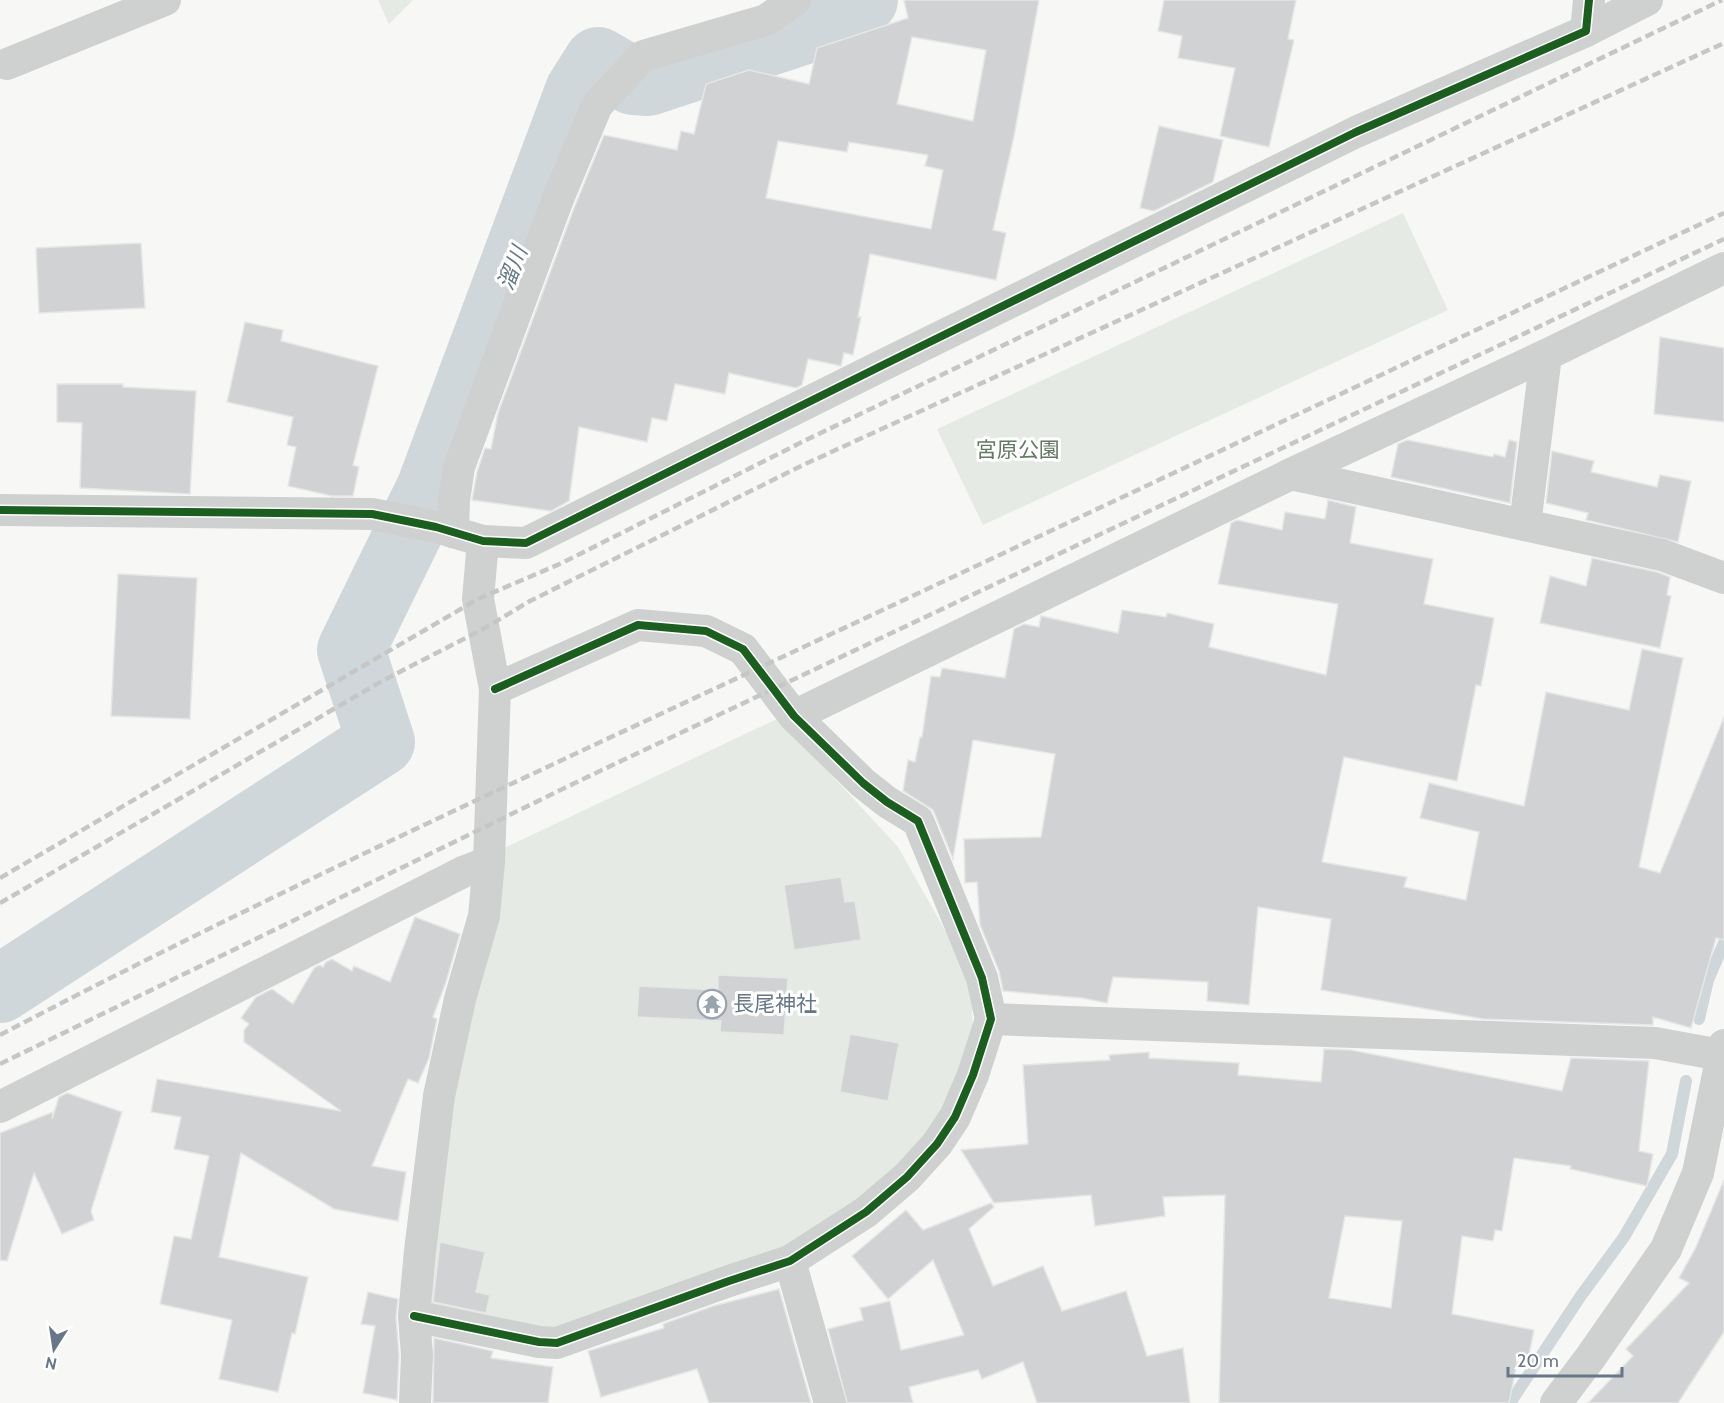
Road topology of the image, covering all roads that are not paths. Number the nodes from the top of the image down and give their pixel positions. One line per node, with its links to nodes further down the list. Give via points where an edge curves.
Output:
1 (165, 0): 6 (street)
2 (795, 0): 12 (street, via 766,20 643,56 597,105 557,201 459,467)
3 (1589, 0): 5 (street)
4 (1647, 0): 5 (street)
5 (1586, 31): 13 (street, via 1356,132 526,543)
6 (7, 64)
7 (1724, 268): 8 (street)
8 (1546, 355): 9 (street); 11 (street)
9 (1291, 474): 11 (street); 16 (street)
10 (0, 510): 12 (street, via 372,514)
11 (1525, 525): 14 (street, via 1662,555)
12 (444, 529): 13 (street)
13 (483, 541): 15 (street, via 478,600)
14 (1724, 578)
15 (495, 689): 16 (street, via 638,625 695,630 706,631 743,649); 17 (street)
16 (794, 716): 18 (street, via 863,783 918,821 982,978)
17 (489, 862): 20 (street); 22 (street, via 484,916 460,999 439,1096)
18 (991, 1019): 19 (street, via 1655,1043); 21 (street, via 955,1117 937,1144 907,1177 866,1212)
19 (1723, 1050): 23 (street, via 1698,1173 1666,1249)
20 (0, 1107)
21 (790, 1261): 22 (street, via 558,1343); 25 (street)
22 (414, 1316): 24 (street)
23 (1559, 1402)
24 (415, 1403)
25 (830, 1403)

